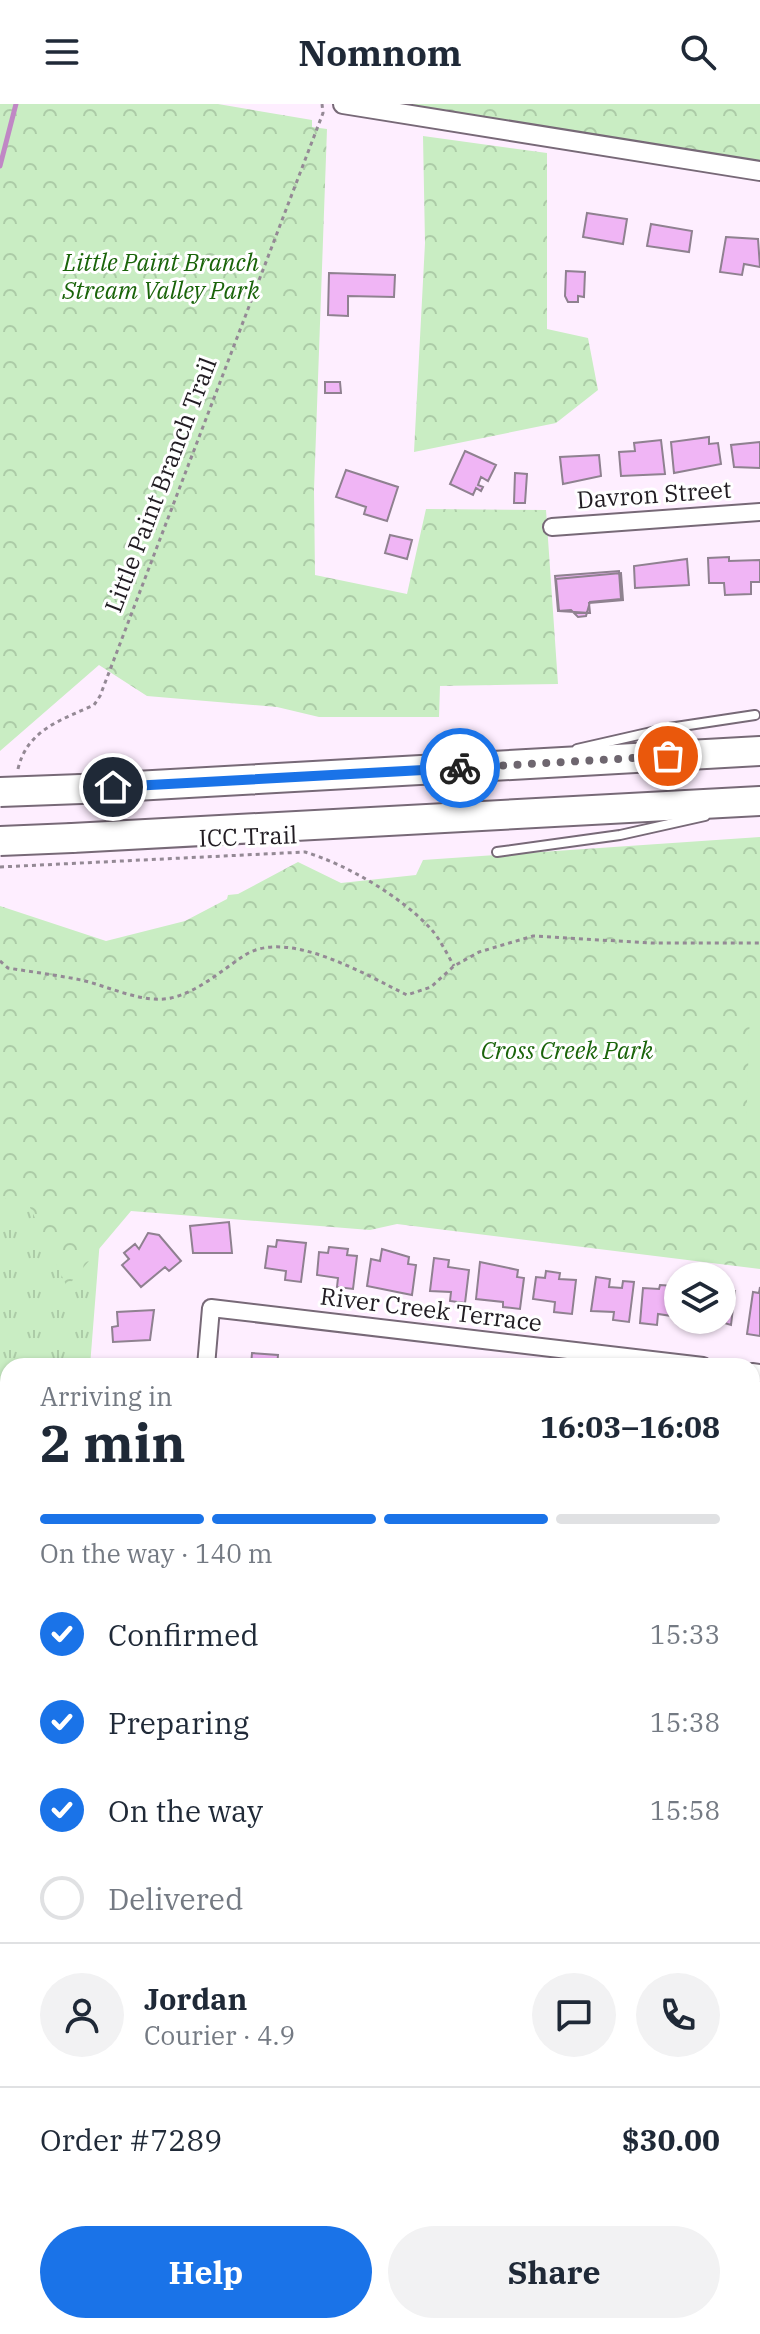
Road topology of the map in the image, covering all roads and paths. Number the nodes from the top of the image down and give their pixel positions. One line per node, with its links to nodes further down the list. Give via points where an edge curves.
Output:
1 (322, 104): 9 (path, Little Paint Branch Trail, via 323,113 100,696 94,705 31,738)
2 (343, 104): 3 (street)
3 (760, 171)
4 (760, 512): 5 (street, Davron Street)
5 (552, 527)
6 (755, 715): 8 (lane, via 646,732)
7 (760, 751): 8 (highway)
8 (514, 765): 9 (highway, bridge, via 81,789)
9 (8, 786)
10 (760, 802): 11 (highway, bridge); 12 (lane, via 620,835)
11 (0, 841)
12 (497, 852)
13 (0, 867): 16 (path, ICC Trail, via 305,852 333,860 380,889 431,929)
14 (760, 943): 16 (path, via 533,936 479,952)
15 (0, 961): 16 (path, via 8,968 169,999 249,953 278,946 298,948 407,995 431,987)
16 (454, 966)
17 (207, 1358): 18 (street, River Creek Terrace, via 211,1308)
18 (607, 1358)

